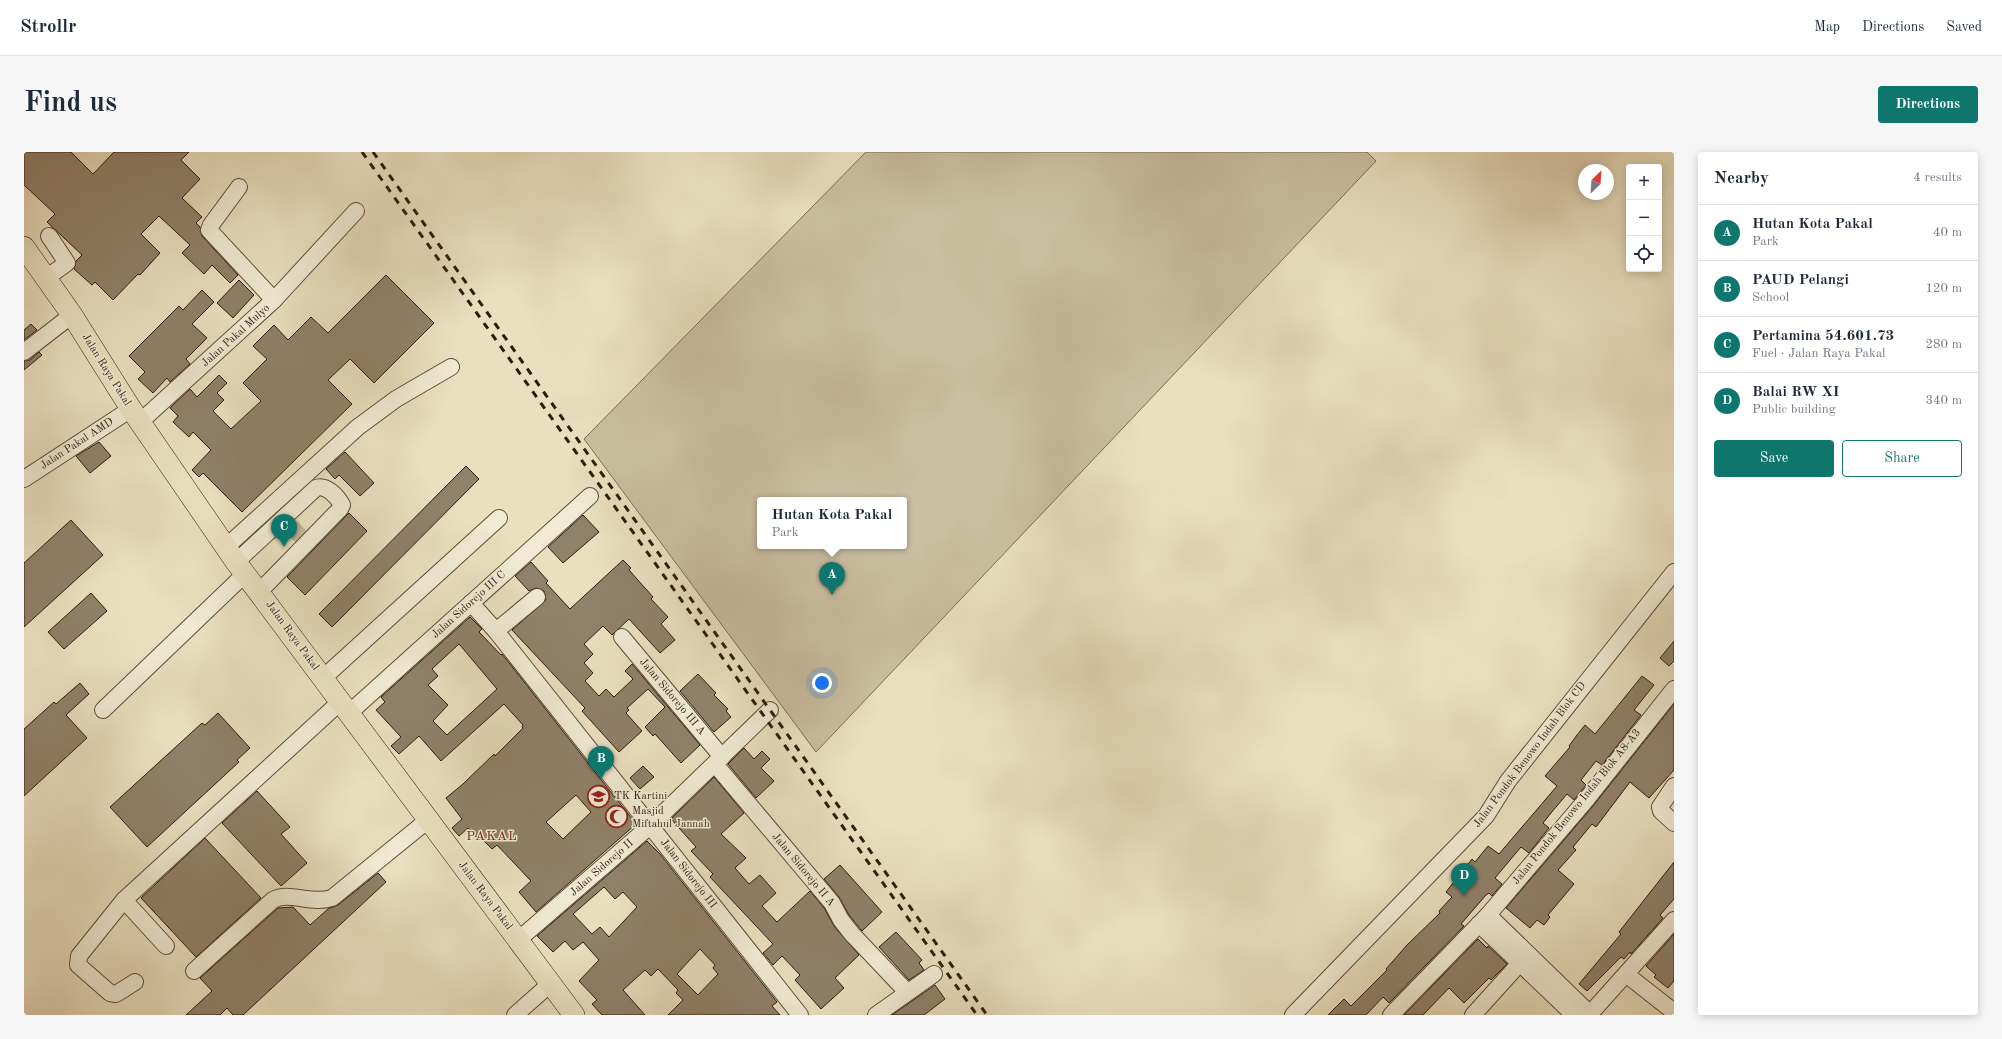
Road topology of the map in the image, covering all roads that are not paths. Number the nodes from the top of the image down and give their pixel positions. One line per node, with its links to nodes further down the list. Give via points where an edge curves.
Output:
1 (239, 188): 6 (street, Jalan Pakal Mulyo, via 209,230)
2 (356, 211): 6 (street)
3 (49, 236): 5 (street, via 67,263)
4 (24, 247): 5 (main road, Jalan Raya Pakal)
5 (46, 278): 7 (main road, Jalan Raya Pakal)
6 (274, 300): 10 (street, Jalan Pakal Mulyo)
7 (72, 315): 8 (street); 10 (main road, Jalan Raya Pakal)
8 (24, 352)
9 (451, 367): 14 (street, via 396,398 358,427)
10 (135, 416): 11 (street, Jalan Pakal AMD); 14 (main road, Jalan Raya Pakal)
11 (24, 479)
12 (590, 496): 18 (street, Jalan Sidorejo III C)
13 (499, 518): 21 (street)
14 (236, 561): 16 (main road, Jalan Raya Pakal); 16 (street, via 285,525 316,488 325,487 339,500 342,505 340,509 302,544); 24 (street)
15 (1674, 572): 48 (street, Jalan Pondok Benowo Indah Blok CD, via 1508,781 1486,816)
16 (260, 591): 21 (main road, Jalan Raya Pakal)
17 (537, 597): 19 (street)
18 (472, 603): 19 (street, Jalan Sidorejo III); 23 (street, Jalan Sidorejo III C)
19 (496, 631): 30 (street, Jalan Sidorejo III)
20 (622, 637): 26 (street, Jalan Sidorejo III A)
21 (322, 679): 23 (main road, Jalan Raya Pakal)
22 (1674, 689): 32 (street, Jalan Pondok Benowo Indah Blok A8-A3, via 1586,800)
23 (339, 709): 29 (main road, Jalan Raya Pakal); 31 (street, Jalan Sidorejo III C, via 311,730)
24 (103, 710)
25 (770, 710): 26 (street, Jalan Sidorejo II)
26 (719, 761): 30 (street, Jalan Sidorejo II); 42 (street, Jalan Sidorejo II A, via 832,903 852,934)
27 (1674, 786): 28 (street, via 1660,807)
28 (1674, 823)
29 (422, 824): 34 (main road, Jalan Raya Pakal); 37 (street, via 332,898 317,901 282,896 273,900)
30 (650, 826): 34 (street, Jalan Sidorejo II); 46 (street, Jalan Sidorejo III)
31 (124, 900): 35 (street); 40 (street, Jalan Sidorejo III C, via 79,956 77,962 113,994)
32 (1484, 920): 36 (street); 49 (street, Jalan Pondok Benowo Indah Blok A8-A3); 52 (street)
33 (1673, 923): 39 (street)
34 (518, 940): 41 (main road, Jalan Raya Pakal)
35 (166, 946)
36 (1520, 963): 50 (street); 51 (street)
37 (194, 972)
38 (934, 974): 42 (street)
39 (1627, 975): 43 (street); 52 (street)
40 (135, 982)
41 (544, 989): 44 (street); 45 (main road, Jalan Raya Pakal)
42 (907, 992): 47 (street)
43 (1674, 1012)
44 (515, 1015)
45 (574, 1015)
46 (800, 1015)
47 (876, 1015)
48 (1293, 1015)
49 (1391, 1015)
50 (1473, 1015)
51 (1574, 1015)
52 (1590, 1015)

